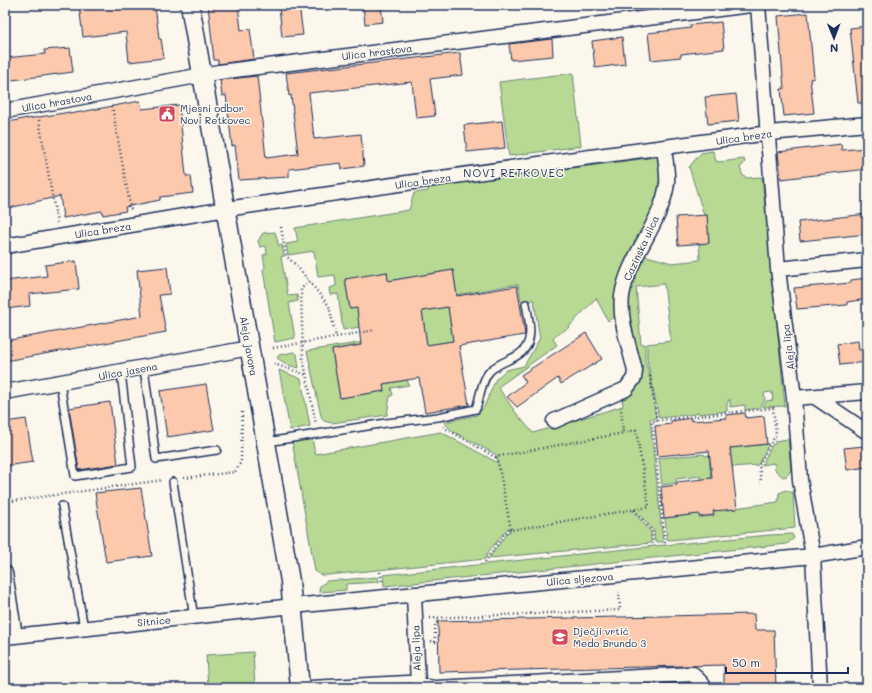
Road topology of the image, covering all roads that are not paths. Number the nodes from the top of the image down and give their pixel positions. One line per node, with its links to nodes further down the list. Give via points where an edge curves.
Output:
1 (190, 5): 4 (street, Aleja javora)
2 (751, 5): 4 (street, Ulica hrastova)
3 (758, 5): 7 (street, Aleja lipa)
4 (203, 76): 5 (street, Ulica hrastova); 9 (street, Aleja javora)
5 (5, 111)
6 (867, 124): 7 (street, Ulica breza)
7 (769, 133): 8 (street, Ulica breza); 12 (street, Aleja lipa)
8 (664, 147): 9 (street, Ulica breza); 22 (street, Cazinska ulica, via 667,183 663,200 625,282 622,298 622,316 635,371 631,384)
9 (226, 209): 10 (street, Ulica breza); 14 (street, Aleja javora)
10 (5, 246)
11 (867, 260): 12 (street)
12 (778, 269): 21 (street, Aleja lipa)
13 (526, 304): 24 (lane, via 531,337 520,354 491,370 485,379 476,409 438,417)
14 (250, 348): 15 (street, Ulica jasena); 24 (street, Aleja javora)
15 (144, 368): 16 (street, Ulica jasena); 25 (lane, via 156,458)
16 (121, 372): 17 (street, Ulica jasena); 17 (lane, via 132,467 75,476)
17 (60, 383): 18 (street, Ulica jasena)
18 (5, 392)
19 (867, 392): 20 (street)
20 (815, 397): 21 (street); 23 (street)
21 (794, 398): 29 (street, Aleja lipa, via 800,480)
22 (554, 421)
23 (867, 432)
24 (266, 442): 32 (street, Aleja javora)
25 (217, 450)
26 (173, 482): 33 (lane)
27 (62, 506): 34 (lane)
28 (867, 547): 29 (street, Ulica sljezova)
29 (813, 556): 31 (street, Ulica sljezova); 41 (street, Aleja lipa)
30 (5, 573): 35 (street, Sitnice)
31 (414, 594): 32 (street, Ulica sljezova); 36 (street, Aleja lipa)
32 (293, 606): 33 (street, Sitnice); 38 (street, Aleja javora)
33 (194, 618): 34 (street, Sitnice)
34 (84, 628): 35 (street, Sitnice)
35 (10, 636)
36 (417, 684): 37 (lane); 39 (street, Aleja lipa)
37 (344, 685): 38 (lane)
38 (300, 686)
39 (435, 688): 40 (street, Aleja lipa, via 693,674)
40 (703, 688)
41 (820, 688)

